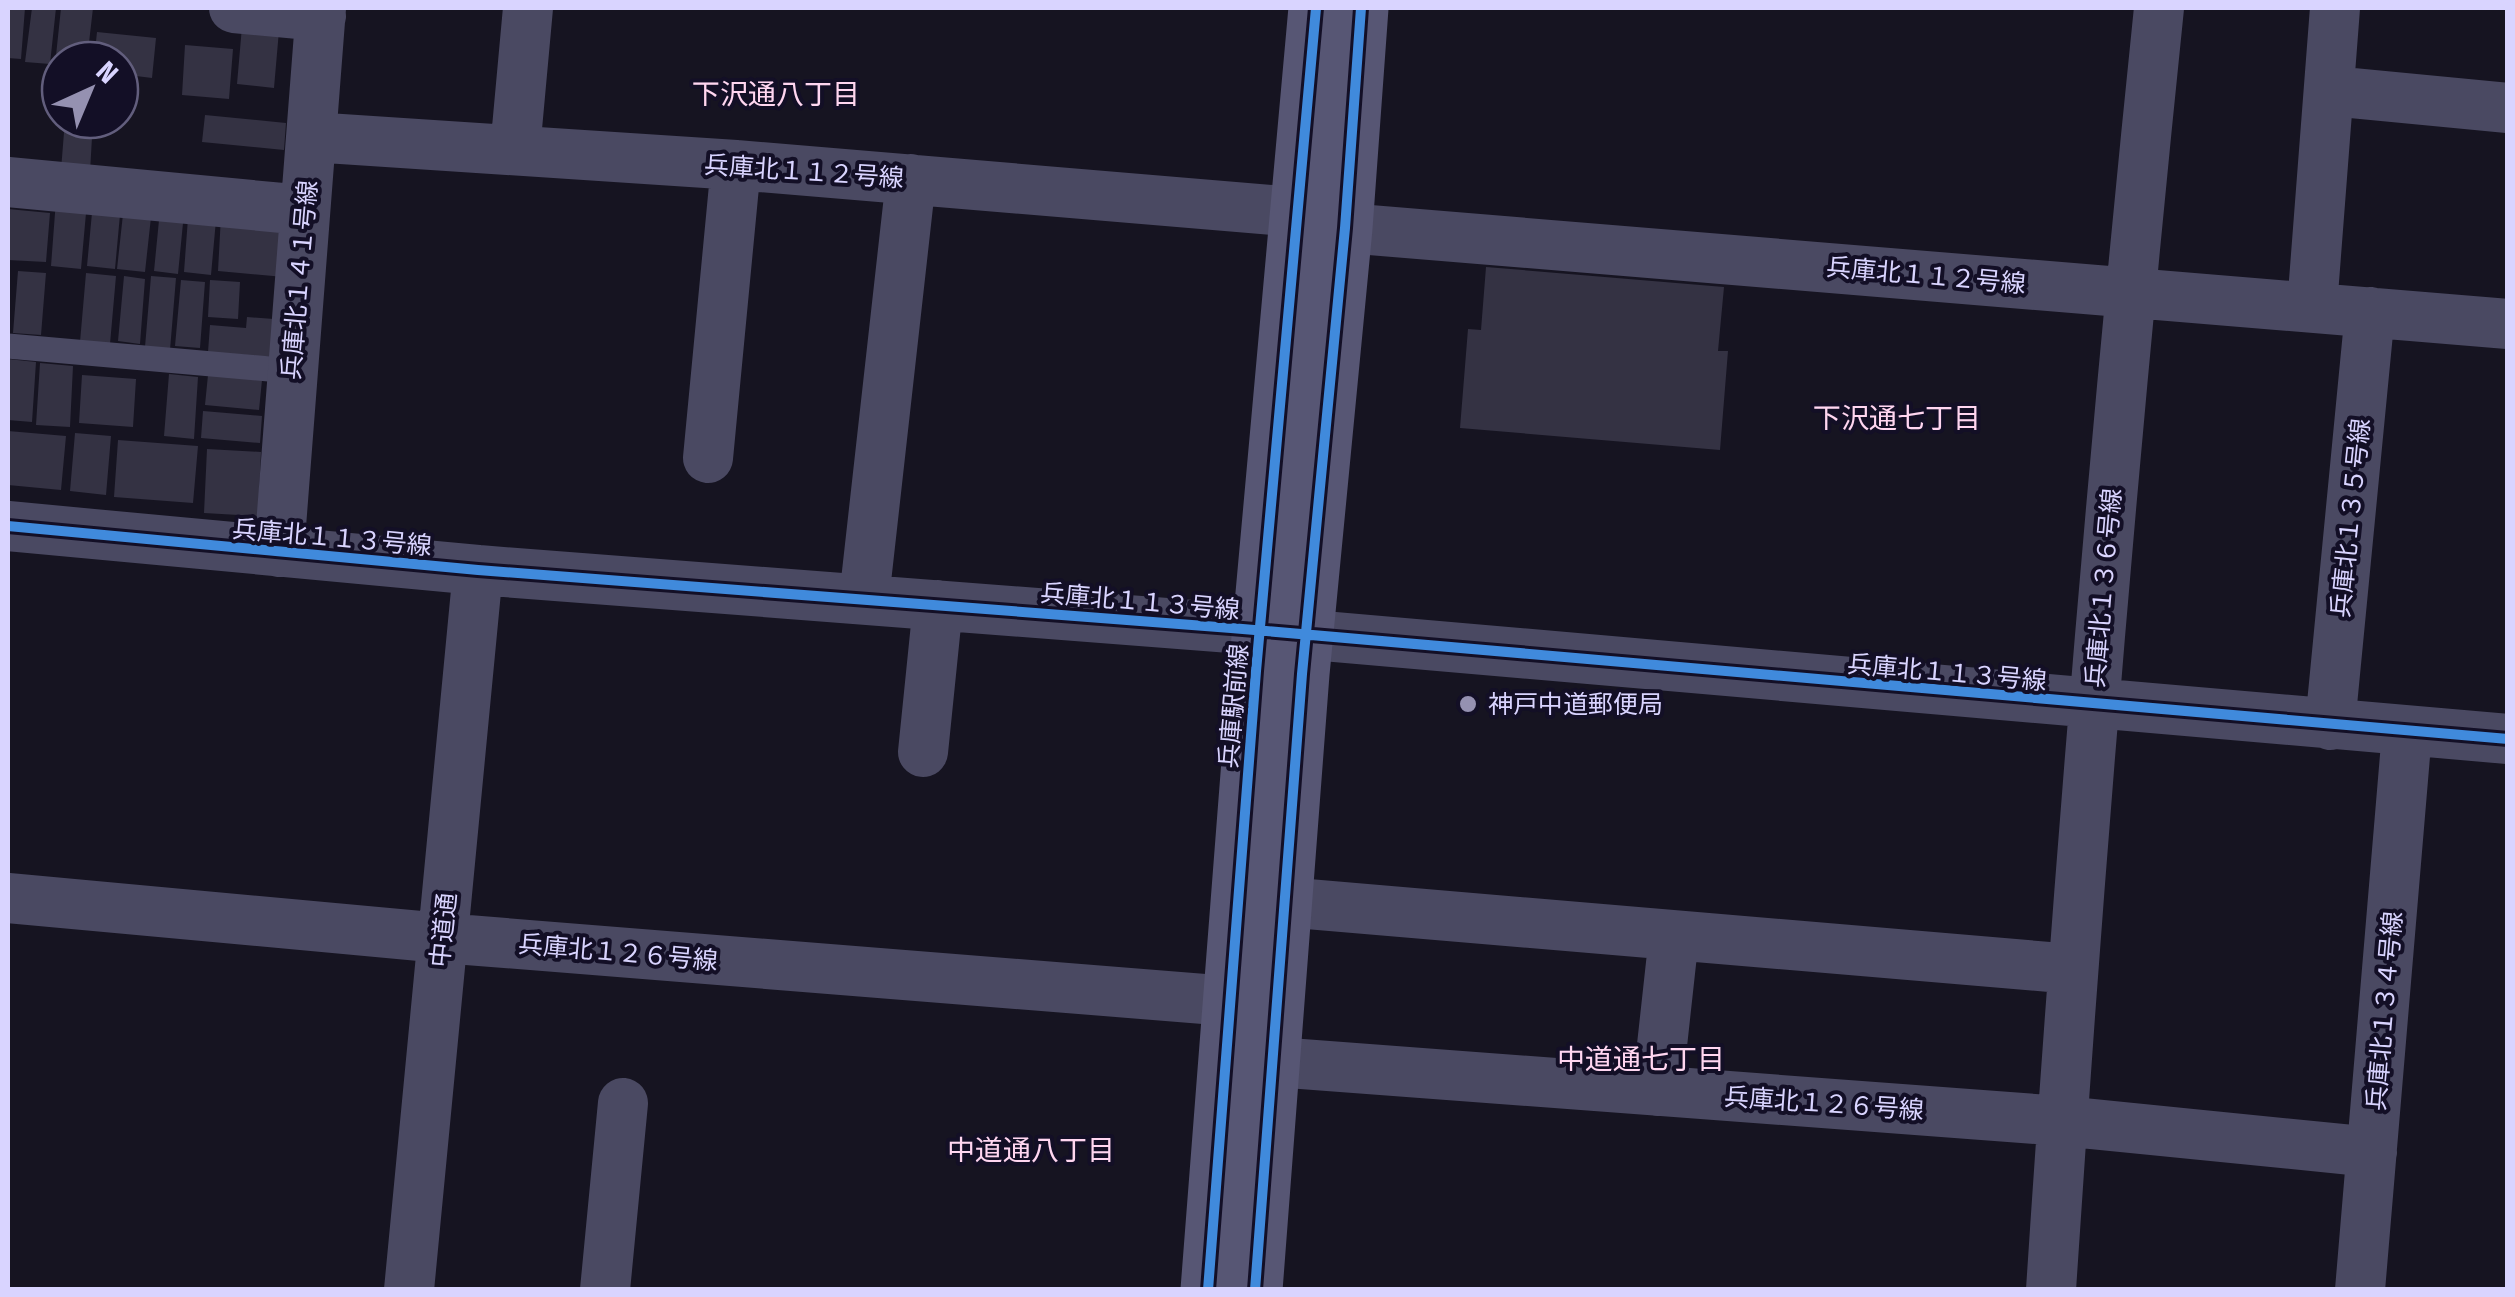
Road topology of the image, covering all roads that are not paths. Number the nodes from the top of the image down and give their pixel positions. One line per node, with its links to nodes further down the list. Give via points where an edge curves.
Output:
1 (234, 8): 7 (street)
2 (528, 8): 11 (street)
3 (1316, 8): 16 (street, 兵庫駅前線)
4 (1361, 8): 16 (street, 兵庫駅前線)
5 (2159, 8): 17 (street, 兵庫北１３６号線)
6 (2335, 8): 8 (street)
7 (321, 12): 10 (street, 兵庫北１４１号線)
8 (2330, 91): 9 (street); 18 (street)
9 (2508, 108)
10 (312, 137): 11 (street, 兵庫北１１２号線); 15 (street, 兵庫北１４１号線)
11 (515, 150): 12 (street, 兵庫北１１２号線)
12 (736, 165): 13 (street, 兵庫北１１２号線); 23 (street)
13 (911, 179): 16 (street, 兵庫北１１２号線); 27 (street)
14 (8, 182): 15 (street)
15 (304, 210): 22 (street, 兵庫北１４１号線)
16 (1320, 220): 17 (street, 兵庫北１１２号線); 29 (street, 兵庫駅前線)
17 (2130, 291): 18 (street, 兵庫北１１２号線); 30 (street, 兵庫北１３６号線)
18 (2312, 307): 19 (street, 兵庫北１１２号線)
19 (2370, 312): 20 (street, 兵庫北１１２号線); 31 (street, 兵庫北１３５号線)
20 (2508, 324)
21 (8, 346): 22 (lane)
22 (292, 370): 25 (street, 兵庫北１４１号線)
23 (708, 458)
24 (8, 526): 25 (street, 兵庫北１１３号線)
25 (279, 552): 26 (street, 兵庫北１１３号線)
26 (478, 570): 27 (street, 兵庫北１１３号線); 38 (street, 中道通)
27 (864, 599): 28 (street, 兵庫北１１３号線)
28 (938, 605): 29 (street, 兵庫北１１３号線); 34 (street)
29 (1282, 633): 30 (street, 兵庫北１１３号線); 36 (street, 兵庫駅前線); 40 (street, 兵庫駅前線)
30 (2093, 704): 31 (street, 兵庫北１１３号線); 39 (street, 兵庫北１３６号線)
31 (2330, 725): 32 (street, 兵庫北１１３号線)
32 (2407, 732): 33 (street, 兵庫北１１３号線); 45 (street, 兵庫北１３４号線)
33 (2508, 739)
34 (923, 752)
35 (8, 898): 38 (street, 兵庫北１２６号線)
36 (1284, 902): 37 (street); 41 (street, 兵庫駅前線)
37 (1674, 936): 39 (street); 42 (street)
38 (442, 938): 40 (street, 兵庫北１２６号線); 46 (street, 中道通)
39 (2073, 969): 44 (street, 兵庫北１３６号線)
40 (1229, 1001): 48 (street, 兵庫駅前線)
41 (1274, 1062): 42 (street, 兵庫北１２６号線); 49 (street, 兵庫駅前線)
42 (1657, 1091): 44 (street, 兵庫北１２６号線)
43 (623, 1104): 47 (street)
44 (2062, 1121): 45 (street, 兵庫北１２６号線); 50 (street, 兵庫北１３６号線)
45 (2372, 1152): 51 (street, 兵庫北１３４号線)
46 (409, 1290)
47 (605, 1290)
48 (1208, 1290)
49 (1255, 1290)
50 (2051, 1290)
51 (2360, 1290)

